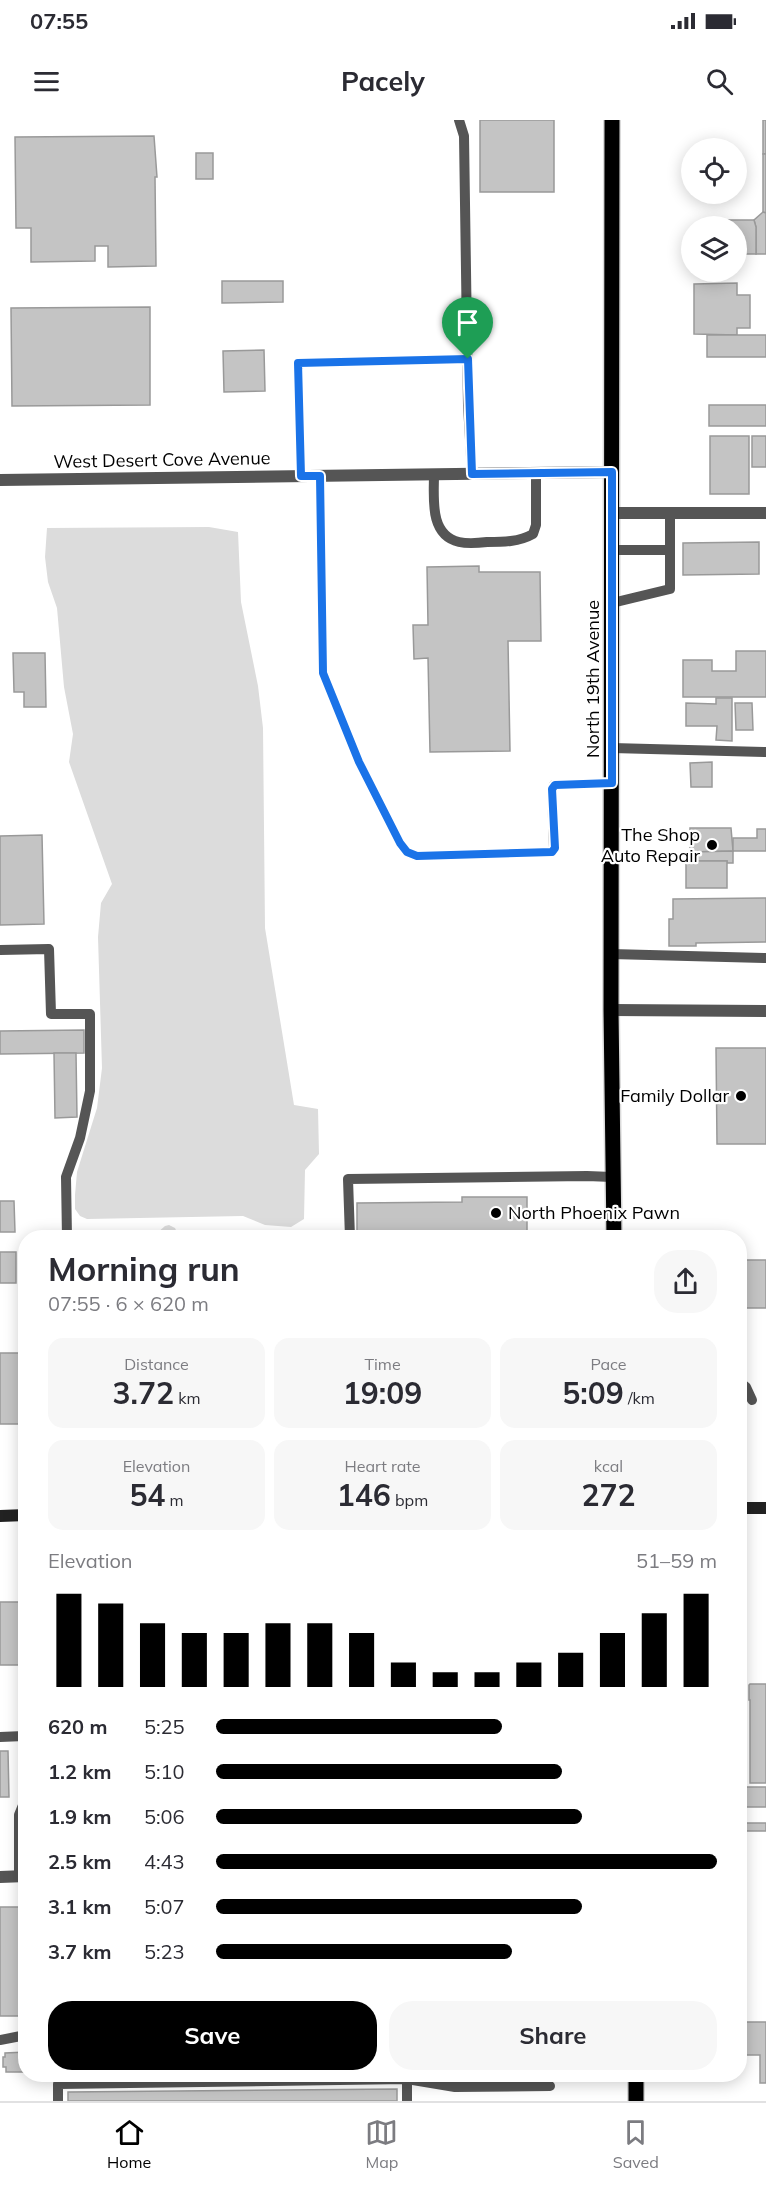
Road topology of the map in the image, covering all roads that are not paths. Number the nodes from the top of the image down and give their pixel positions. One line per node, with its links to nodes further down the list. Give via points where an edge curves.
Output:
1 (459, 120): 3 (lane, via 465,136)
2 (612, 120): 4 (main road, North 19th Avenue)
3 (468, 359): 7 (lane); 8 (lane, via 298,363)
4 (612, 472): 5 (street, West Desert Cove Avenue); 11 (main road, North 19th Avenue)
5 (536, 473): 6 (lane, via 533,534 509,542 461,543 450,539 435,518); 7 (street, West Desert Cove Avenue)
6 (434, 474): 7 (street, West Desert Cove Avenue); 9 (street, West Desert Cove Avenue)
7 (472, 474)
8 (301, 476): 9 (street, West Desert Cove Avenue); 10 (street, West Desert Cove Avenue)
9 (320, 476): 19 (lane, via 323,673 359,762 407,852 417,856 552,852 555,785)
10 (0, 480)
11 (612, 513): 12 (street); 14 (main road, North 19th Avenue)
12 (670, 513): 13 (street); 15 (lane)
13 (766, 513)
14 (613, 550): 15 (lane); 16 (main road, North 19th Avenue)
15 (670, 550): 16 (lane, via 670,589)
16 (612, 603): 17 (main road, North 19th Avenue)
17 (612, 748): 18 (lane); 19 (main road, North 19th Avenue)
18 (766, 752)
19 (612, 783): 21 (main road, North 19th Avenue)
20 (0, 950): 26 (lane, via 49,949 51,1014 90,1014 90,1091 80,1138 66,1177)
21 (611, 954): 22 (lane); 23 (main road, North 19th Avenue)
22 (766, 958)
23 (611, 1010): 24 (street); 25 (main road, North 19th Avenue)
24 (766, 1011)
25 (612, 1177): 27 (lane, via 348,1179); 28 (main road, North 19th Avenue)
26 (67, 1230)
27 (350, 1230)
28 (614, 1230)
29 (747, 1389): 30 (lane)
30 (752, 1400)
31 (747, 1508): 32 (main road)
32 (766, 1508)
33 (18, 1515): 34 (main road)
34 (0, 1516)
35 (0, 1737): 36 (lane)
36 (18, 1737)
37 (18, 1876): 38 (street)
38 (0, 1877)
39 (18, 2037): 40 (lane)
40 (0, 2040)
41 (198, 2082): 46 (lane, via 58,2084)
42 (407, 2082): 47 (lane)
43 (425, 2082): 45 (lane, via 455,2087)
44 (636, 2082): 48 (main road)
45 (550, 2086)
46 (58, 2101)
47 (407, 2101)
48 (636, 2101)

